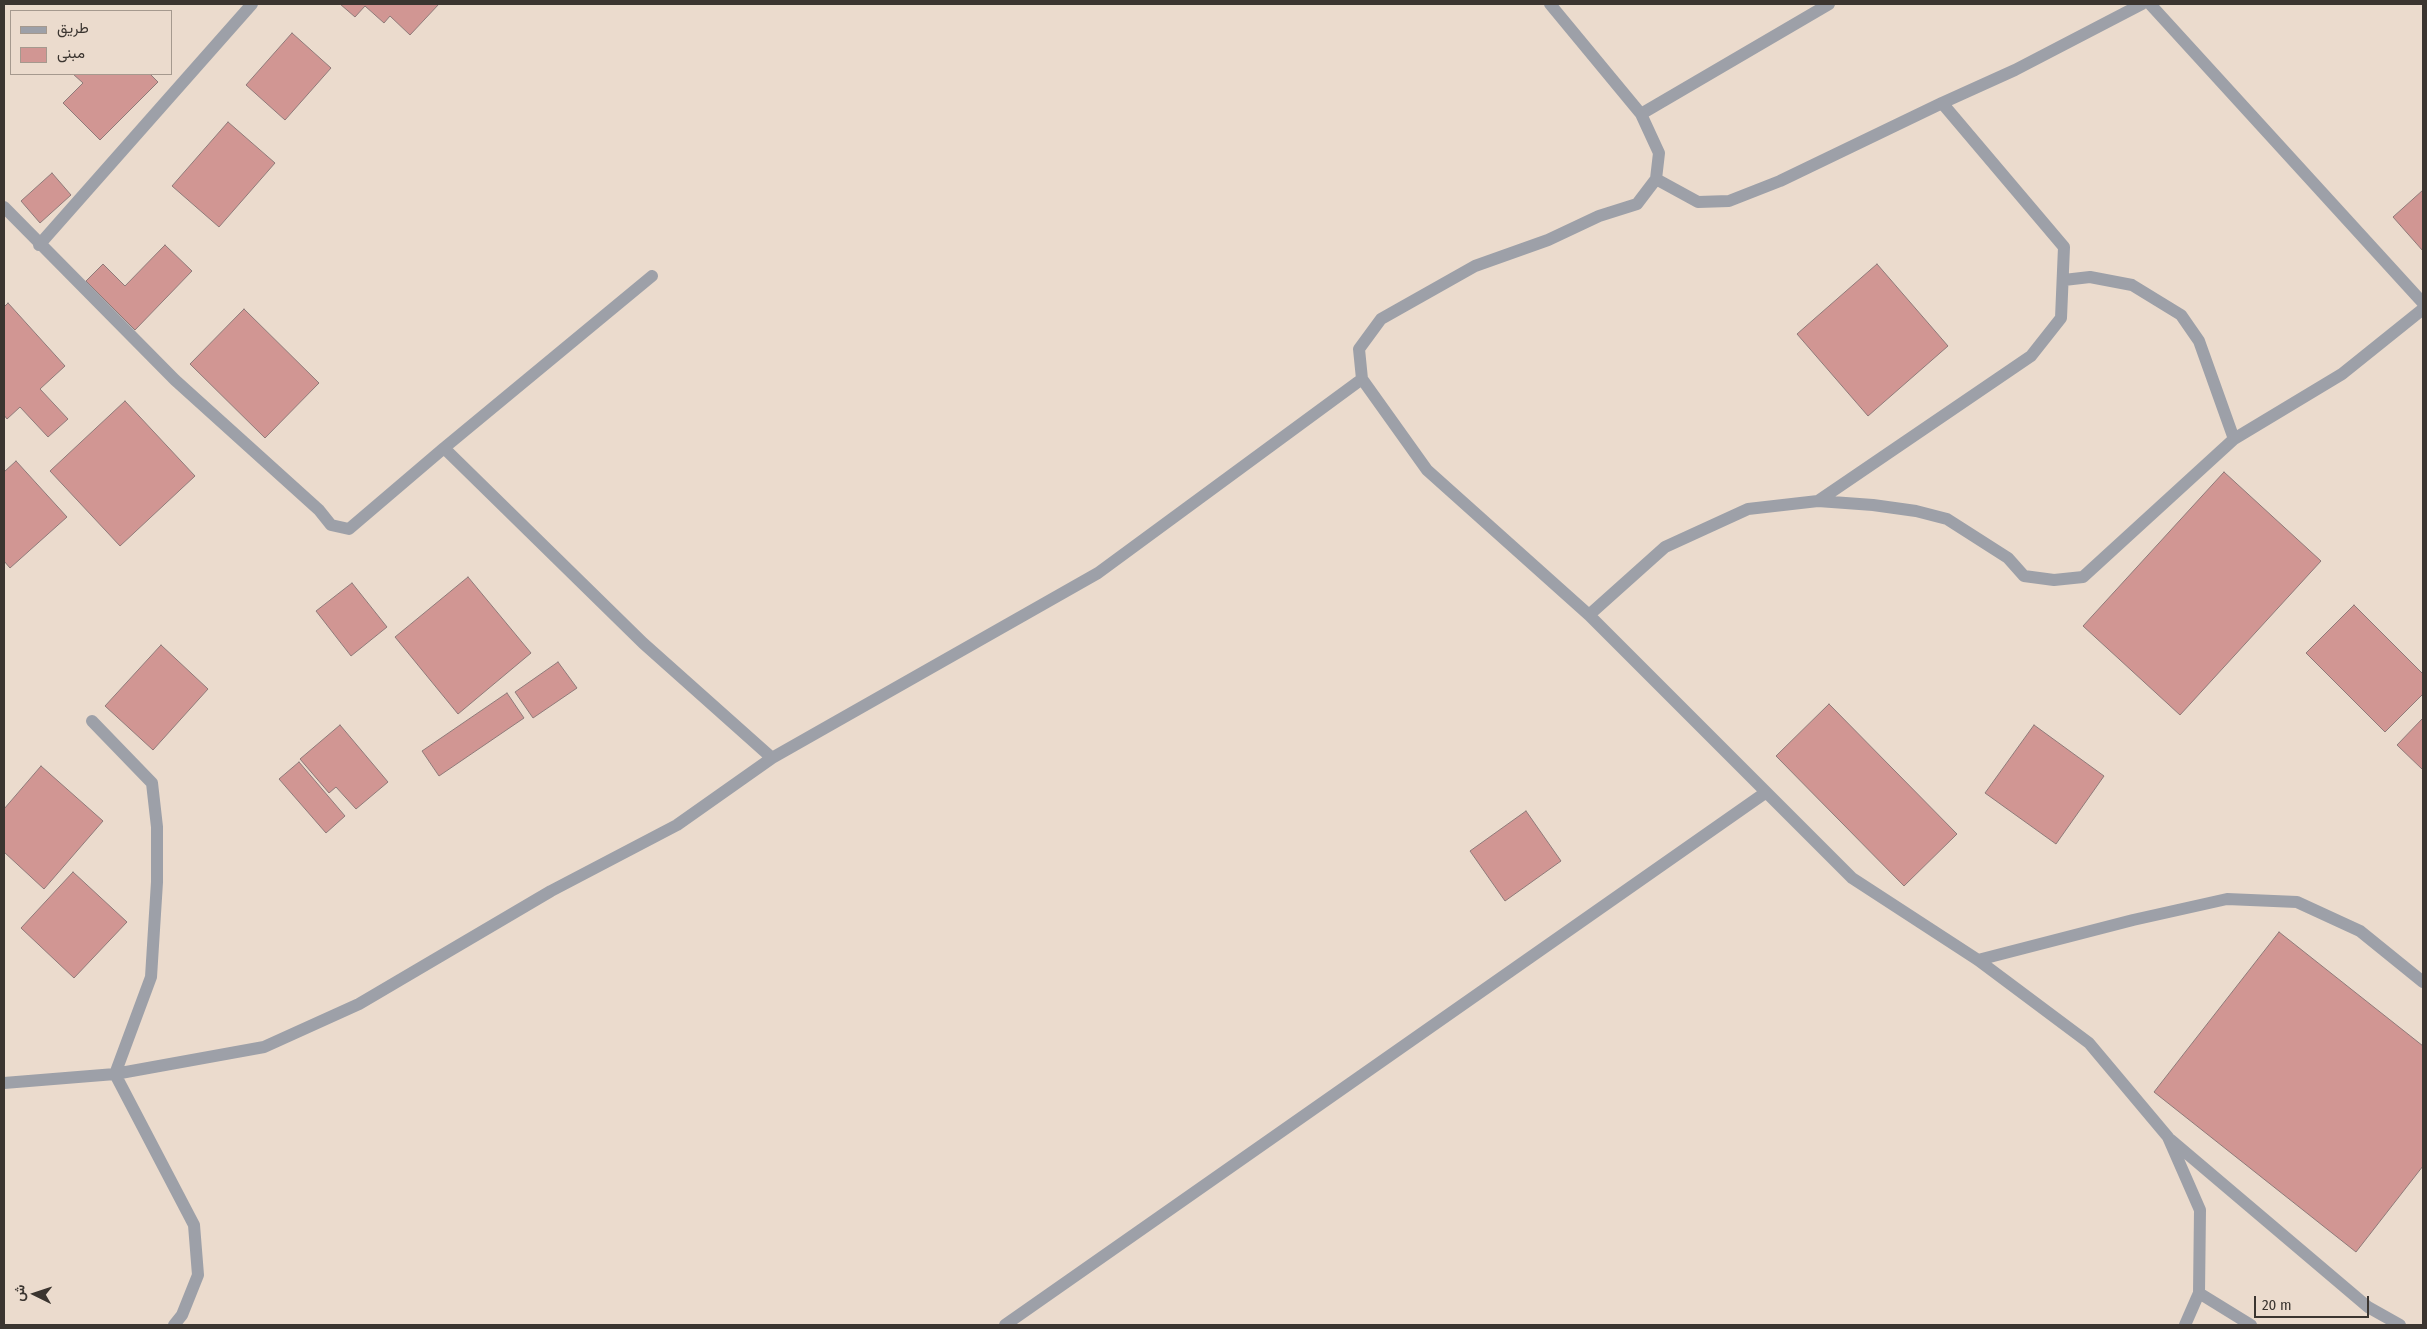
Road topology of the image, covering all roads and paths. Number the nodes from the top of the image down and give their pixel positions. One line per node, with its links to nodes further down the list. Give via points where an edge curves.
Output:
1 (252, 4): 10 (street)
2 (1550, 4): 7 (street)
3 (1829, 4): 7 (street)
4 (2142, 4): 6 (street, via 2014,70)
5 (2150, 4): 13 (street)
6 (1942, 102): 8 (street, via 1780,181 1729,202 1698,202); 12 (street, via 2064,247)
7 (1641, 114): 8 (street, via 1660,154)
8 (1656, 179): 15 (street, via 1637,204 1475,266 1381,319 1359,349)
9 (4, 207): 10 (street)
10 (39, 245): 17 (street, via 175,380 331,524 350,528)
11 (652, 276): 17 (street)
12 (2064, 280): 16 (street, via 2090,277 2132,285 2181,315 2198,341); 18 (street, via 2062,318 2032,356)
13 (2423, 303)
14 (2423, 309): 16 (street, via 2342,374)
15 (1362, 379): 19 (street, via 1427,470); 21 (street, via 1098,573)
16 (2234, 439): 18 (street, via 2083,577 2054,580 2024,576 2008,558 1948,519 1873,505)
17 (444, 448): 21 (street, via 643,643)
18 (1818, 501): 19 (street, via 1748,509 1665,547)
19 (1589, 615): 22 (street)
20 (92, 721): 25 (street, via 152,783 157,827 158,882 151,977)
21 (772, 758): 25 (street, via 677,826 551,891 359,1004 264,1047)
22 (1765, 793): 23 (street, via 1852,878); 30 (street)
23 (1978, 960): 24 (street, via 2227,899 2297,902 2360,931); 27 (street, via 2089,1043)
24 (2423, 982)
25 (115, 1074): 26 (street); 29 (street, via 194,1225 198,1275 182,1315)
26 (4, 1083)
27 (2168, 1138): 28 (street, via 2200,1210); 33 (street, via 2368,1307)
28 (2199, 1293): 31 (street); 32 (street)
29 (174, 1325)
30 (1005, 1325)
31 (2185, 1325)
32 (2251, 1325)
33 (2400, 1325)

